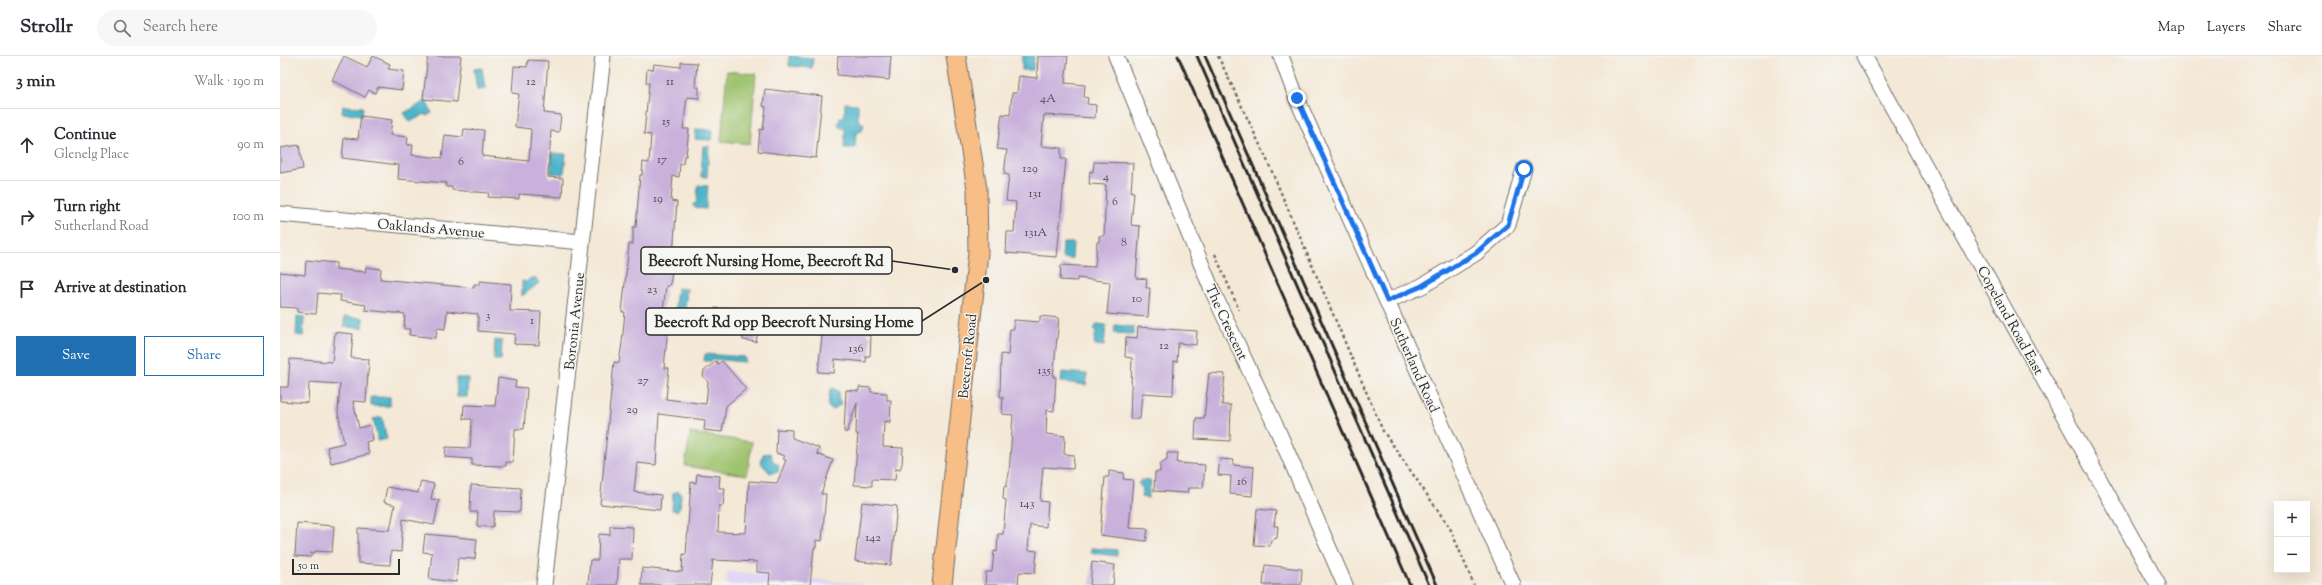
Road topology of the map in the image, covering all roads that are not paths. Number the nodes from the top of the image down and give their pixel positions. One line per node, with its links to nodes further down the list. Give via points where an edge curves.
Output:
1 (603, 56): 8 (street, Boronia Avenue)
2 (956, 56): 11 (main road, Beecroft Road, via 977,189 978,253)
3 (1116, 56): 12 (street, The Crescent, via 1212,290)
4 (1281, 56): 9 (street, Sutherland Road)
5 (1864, 56): 14 (street, Copeland Road East)
6 (1524, 169): 9 (street, via 1508,225 1476,253 1422,286)
7 (280, 214): 8 (street, Oaklands Avenue)
8 (582, 242): 10 (street, Boronia Avenue)
9 (1387, 301): 13 (street, Sutherland Road)
10 (544, 585)
11 (942, 585)
12 (1345, 585)
13 (1513, 585)
14 (2158, 585)

